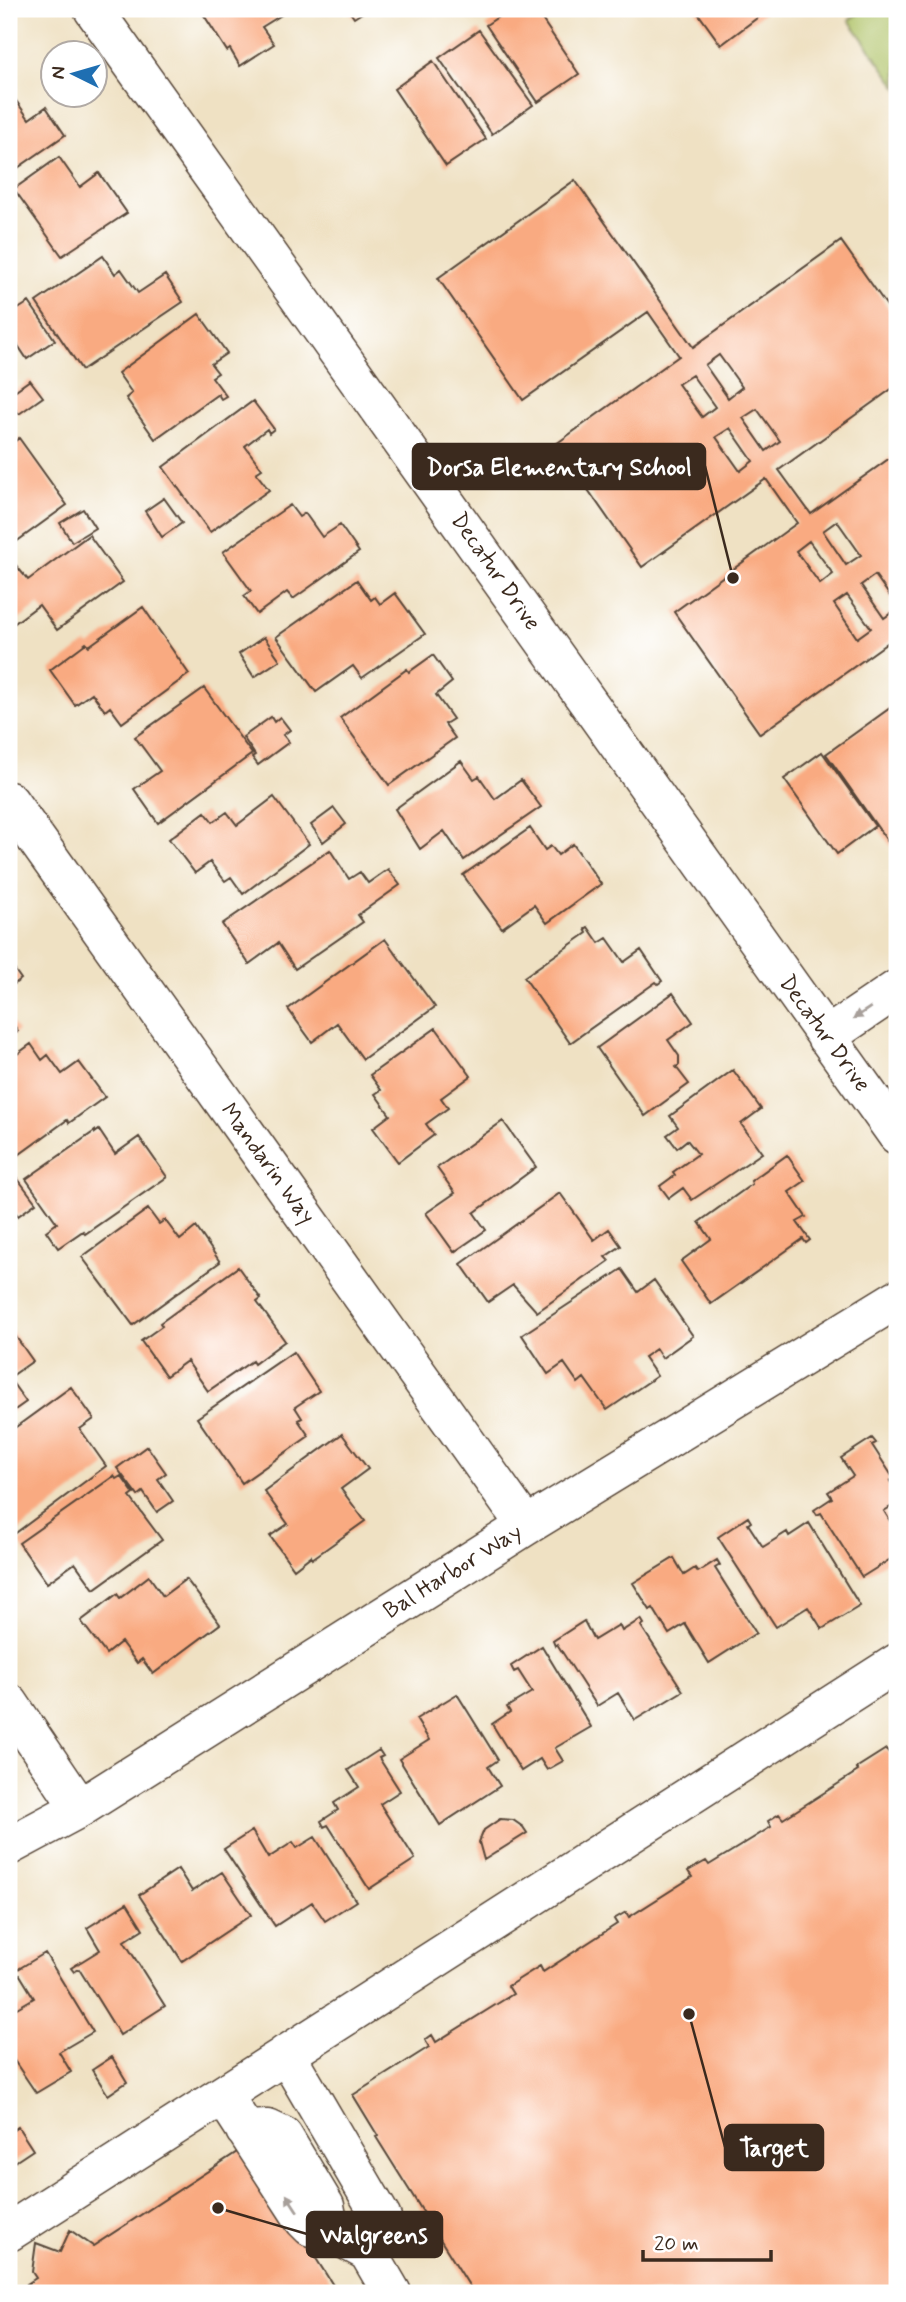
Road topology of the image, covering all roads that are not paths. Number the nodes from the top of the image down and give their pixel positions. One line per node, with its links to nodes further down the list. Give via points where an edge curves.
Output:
1 (93, 9): 4 (street, Decatur Drive)
2 (9, 801): 7 (street, Mandarin Way)
3 (897, 989): 4 (street, one-way to 4)
4 (826, 1037): 5 (street, Decatur Drive)
5 (897, 1135)
6 (897, 1299): 7 (street, Bal Harbor Way)
7 (526, 1526): 10 (street, Bal Harbor Way)
8 (897, 1663): 12 (street)
9 (9, 1703): 10 (street)
10 (80, 1808): 11 (street, Bal Harbor Way)
11 (9, 1846)
12 (286, 2054): 13 (street); 15 (street, via 382,2218)
13 (223, 2095): 14 (street); 15 (street, one-way to 13, via 330,2231 325,2206 283,2136 268,2129 245,2130)
14 (9, 2232)
15 (368, 2252): 16 (street)
16 (392, 2293)

